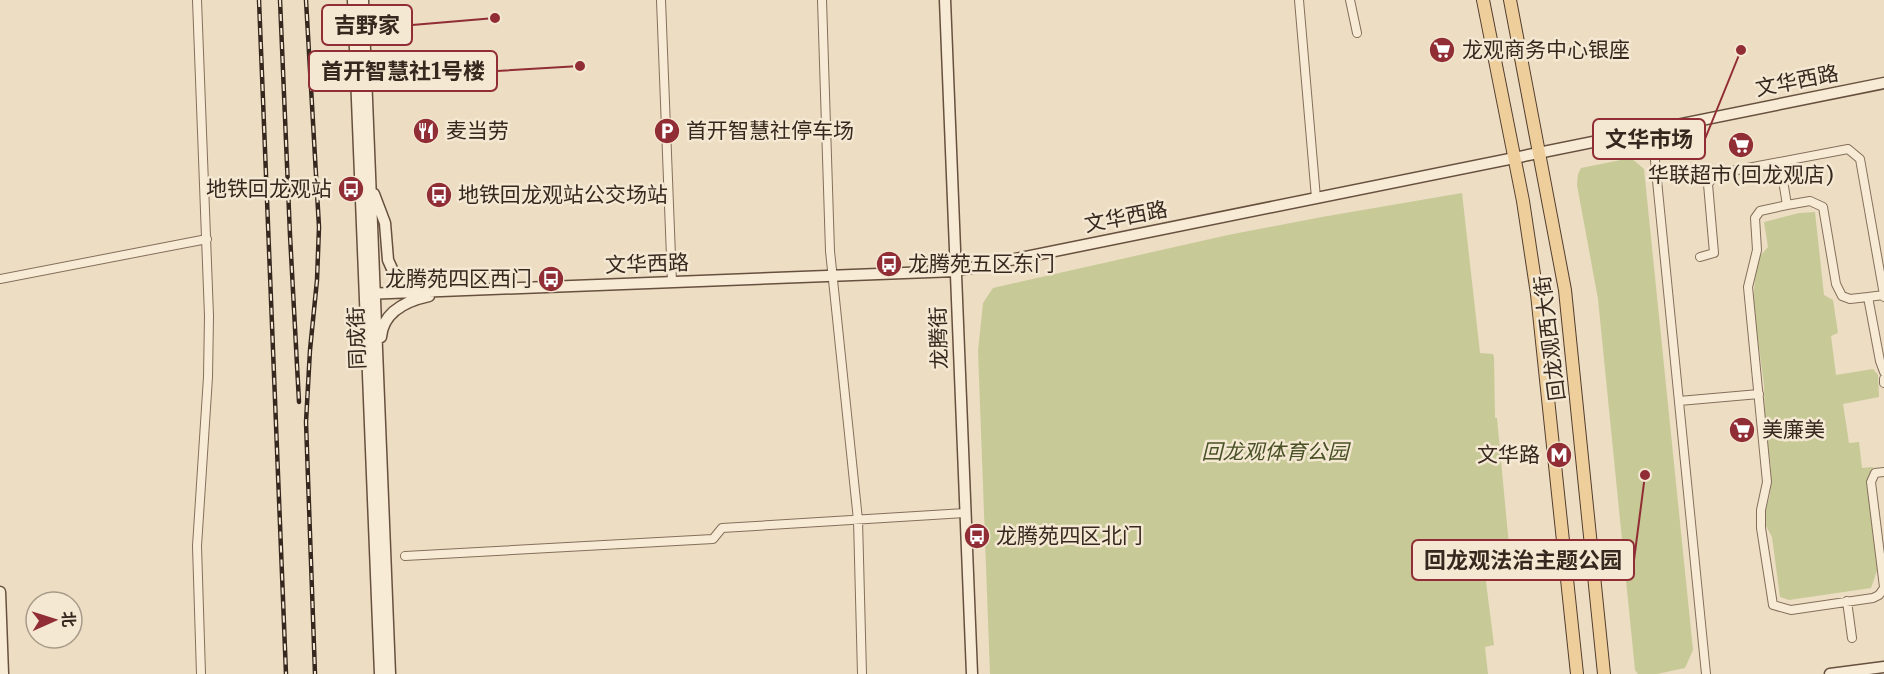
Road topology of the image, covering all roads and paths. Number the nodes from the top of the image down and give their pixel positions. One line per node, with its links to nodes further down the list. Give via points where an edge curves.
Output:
1 (197, 0): 20 (street)
2 (353, 0): 28 (street, 同成街)
3 (363, 0): 17 (street, 同成街)
4 (661, 0): 25 (street)
5 (822, 0): 23 (street)
6 (945, 0): 22 (street, 龙腾街)
7 (1299, 0): 18 (street)
8 (1350, 0): 11 (street)
9 (1483, 0): 15 (main road, 回龙观西大街)
10 (1510, 0): 14 (main road, 回龙观西大街)
11 (1357, 33)
12 (1884, 83): 13 (street, 文华西路)
13 (1652, 130): 14 (street, 文华西路); 35 (street)
14 (1540, 153): 15 (street, 文华西路); 53 (main road, 回龙观西大街, via 1565,290)
15 (1514, 158): 18 (street, 文华西路); 52 (main road, 回龙观西大街, via 1540,316)
16 (1780, 162): 19 (street); 21 (street, via 1716,174 1708,184 1714,253); 29 (street, via 1848,149 1860,159)
17 (370, 176): 26 (street, via 385,223 388,260 395,274 415,284); 28 (street, 同成街)
18 (1316, 198): 22 (street, 文华西路)
19 (1787, 205): 30 (street, via 1810,201 1823,207 1836,284 1842,296); 34 (street, via 1760,211 1755,218 1757,250 1748,287)
20 (207, 239): 24 (street); 47 (street, via 208,377 197,571)
21 (1700, 256)
22 (956, 271): 23 (street, 文华西路); 38 (street, 龙腾街)
23 (833, 276): 25 (street, 文华西路); 39 (street)
24 (0, 279)
25 (672, 282): 26 (street, 文华西路)
26 (482, 290): 27 (street, 文华西路)
27 (454, 291): 28 (street, 文华西路); 36 (street, via 407,303 385,321 381,334)
28 (370, 294): 36 (street, 同成街); 48 (street, 同成街)
29 (1884, 296): 30 (street)
30 (1868, 297): 31 (street)
31 (1884, 372)
32 (1884, 379): 33 (street)
33 (1884, 383)
34 (1759, 394): 35 (street); 43 (street, via 1767,482 1761,528 1773,605 1791,610)
35 (1679, 401): 54 (street)
36 (380, 421): 49 (street, 同成街)
37 (1884, 472): 41 (street, via 1875,473 1871,482)
38 (965, 513): 39 (street); 51 (street, 龙腾街)
39 (858, 520): 40 (street, via 722,528 713,539); 50 (street)
40 (405, 556)
41 (1884, 587): 43 (street, via 1879,596)
42 (0, 592): 46 (street)
43 (1847, 601): 44 (street)
44 (1852, 638)
45 (1884, 667): 55 (street)
46 (3, 674)
47 (201, 674)
48 (380, 674)
49 (390, 674)
50 (862, 674)
51 (972, 674)
52 (1577, 674)
53 (1604, 674)
54 (1706, 674)
55 (1830, 674)

